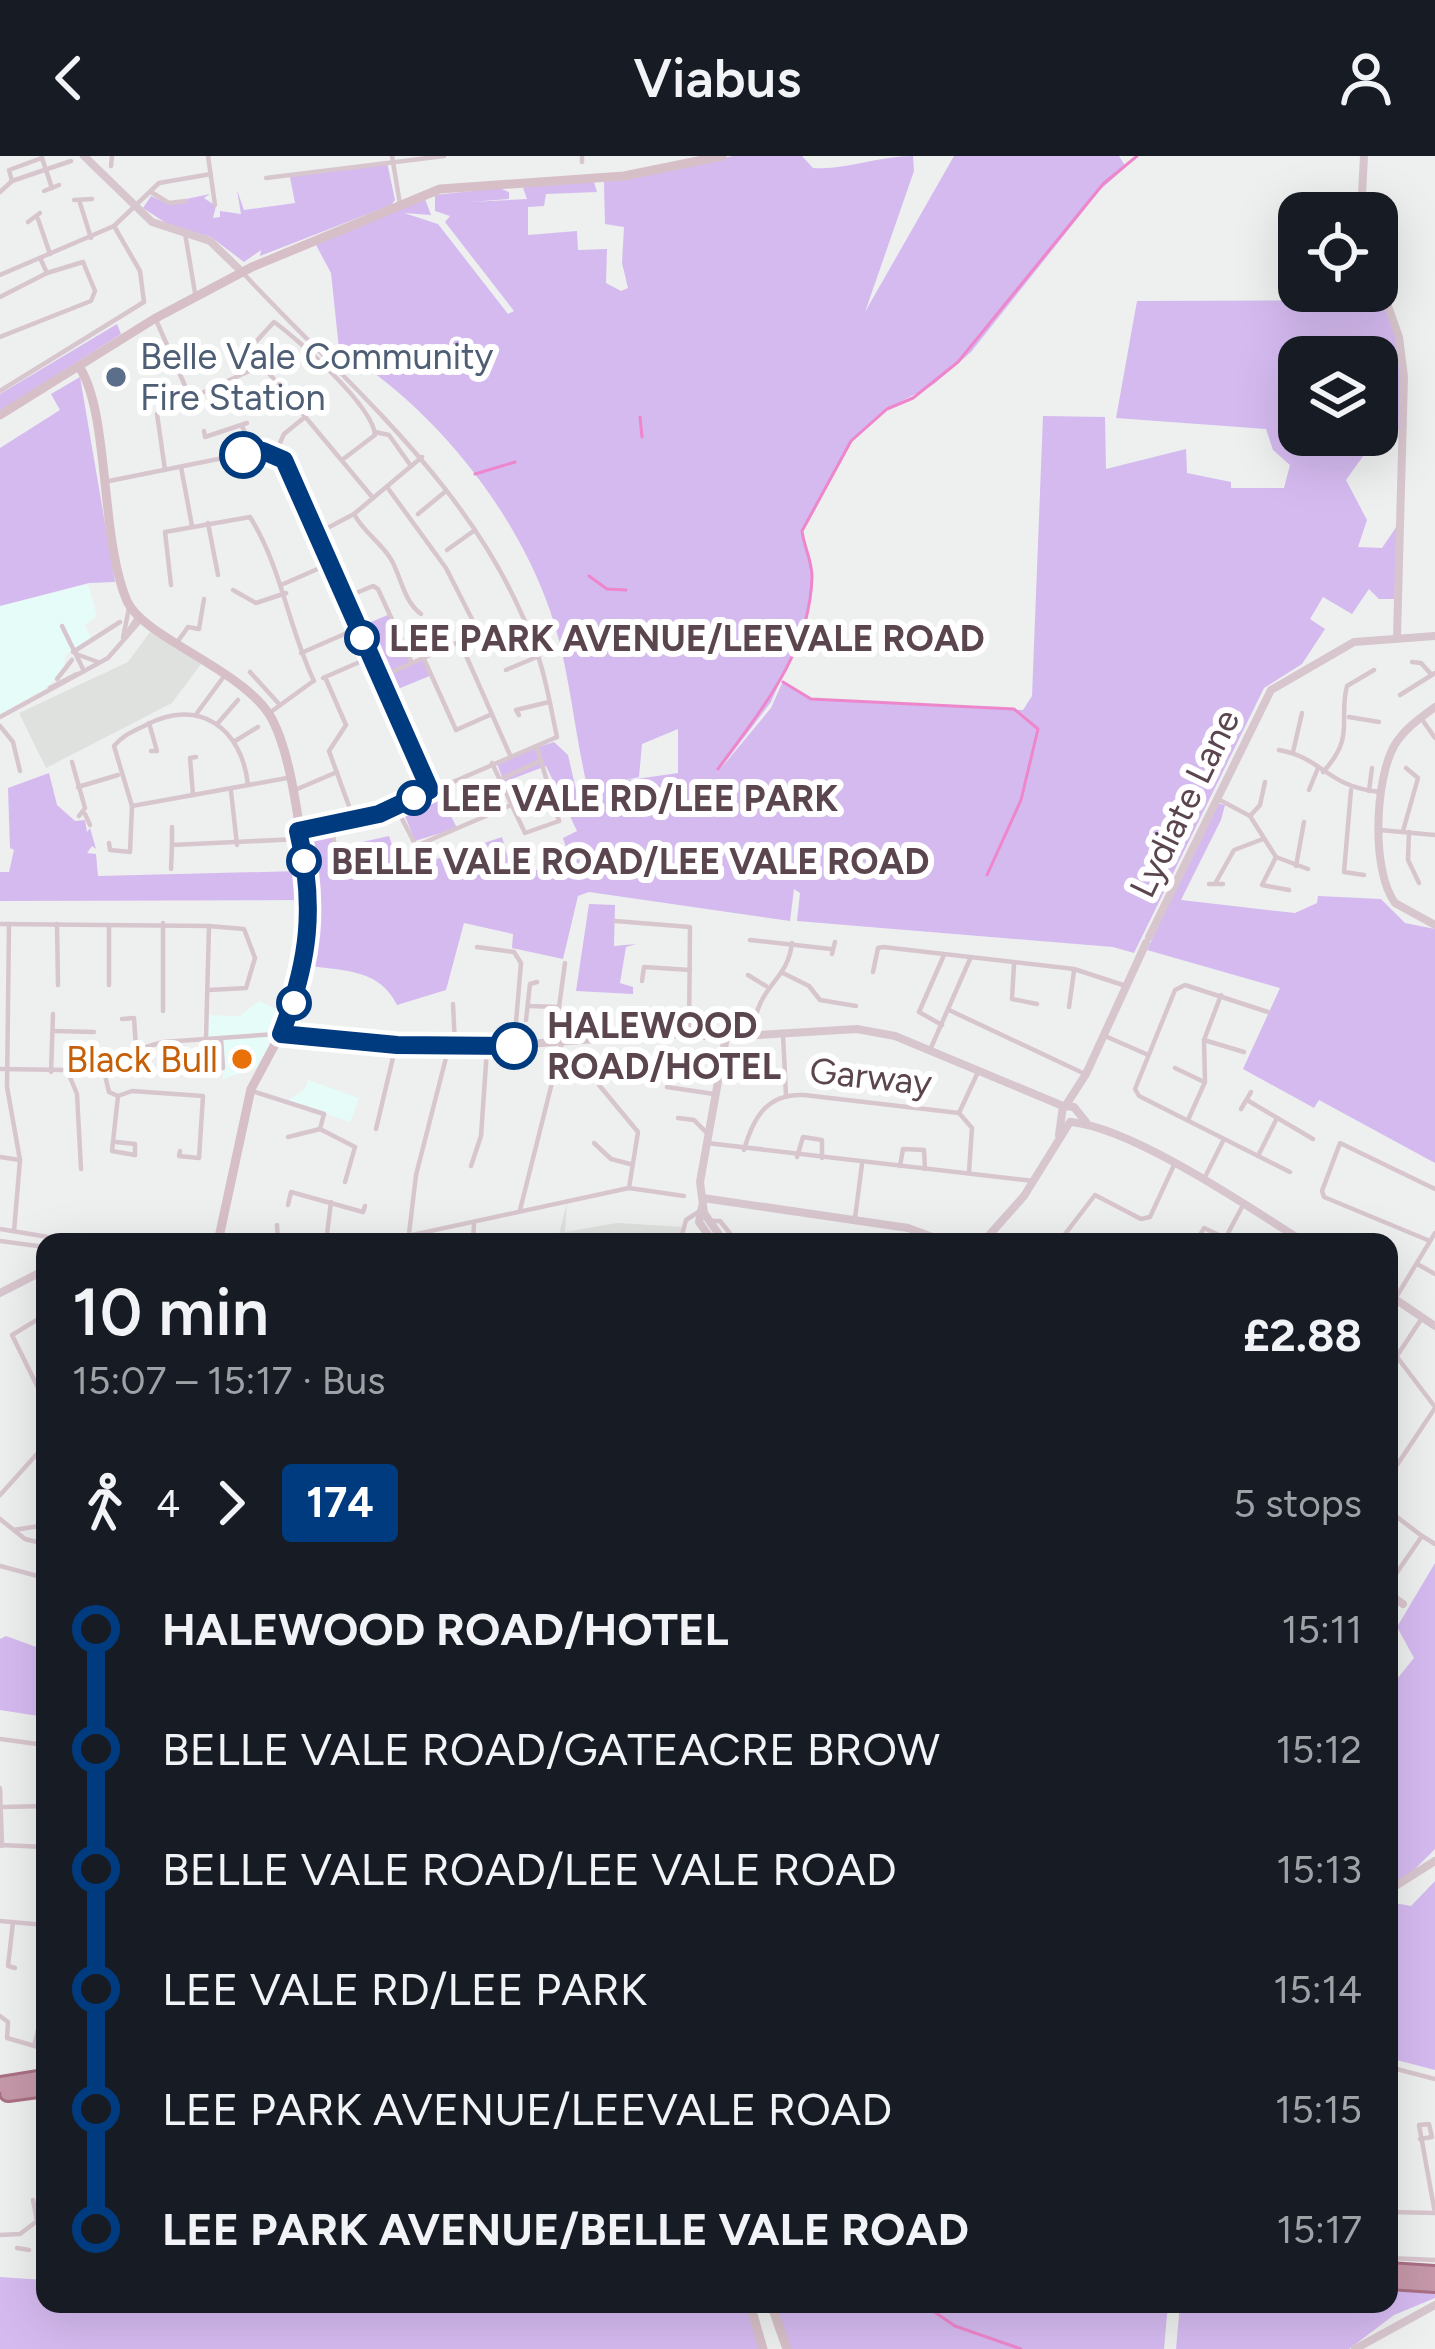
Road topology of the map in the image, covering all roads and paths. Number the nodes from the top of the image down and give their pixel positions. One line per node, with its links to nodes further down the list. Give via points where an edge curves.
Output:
1 (84, 156): 24 (street)
2 (112, 156): 11 (street)
3 (208, 156): 13 (street)
4 (346, 156): 10 (street)
5 (444, 156): 8 (street)
6 (722, 156): 22 (main road, via 624,176 452,186)
7 (1364, 156): 19 (street)
8 (392, 159): 10 (street); 22 (street)
9 (71, 160): 12 (street)
10 (347, 165): 14 (street)
11 (111, 166)
12 (45, 170): 15 (street); 15 (street, via 42,158 9,170); 16 (street)
13 (211, 174): 18 (street, via 159,183); 23 (street)
14 (266, 178)
15 (12, 181): 17 (street)
16 (52, 188)
17 (0, 192)
18 (151, 192): 21 (street, via 169,203); 24 (street)
19 (1362, 192)
20 (92, 199): 28 (street, via 77,202)
21 (186, 201)
22 (400, 204): 33 (main road)
23 (215, 205)
24 (135, 209): 26 (street); 27 (street)
25 (28, 222): 29 (street, via 39,216)
26 (114, 226): 28 (street); 43 (street, via 140,271 144,302)
27 (185, 233): 30 (street); 37 (street)
28 (92, 238): 29 (street)
29 (50, 255): 31 (street)
30 (228, 258): 33 (street); 35 (street)
31 (41, 260): 32 (street); 34 (street)
32 (1, 272)
33 (242, 272): 35 (main road); 51 (street)
34 (47, 273): 36 (street); 40 (street, via 83,262 91,301)
35 (226, 281): 37 (main road)
36 (0, 297)
37 (196, 298): 39 (main road)
38 (1390, 312): 90 (street, via 1404,377)
39 (155, 318): 42 (main road); 44 (street)
40 (0, 337)
41 (262, 364): 44 (street); 46 (street); 48 (street, via 253,345 274,322 357,401)
42 (80, 368): 45 (main road); 56 (main road)
43 (0, 391)
44 (190, 397): 55 (street, via 155,418)
45 (0, 416)
46 (305, 416): 50 (street); 52 (street)
47 (204, 431): 49 (street, via 205,437 244,424)
48 (375, 432): 52 (street); 53 (street, via 389,435)
49 (253, 452): 50 (street); 54 (street)
50 (275, 454): 67 (street)
51 (422, 457): 53 (street); 58 (street)
52 (342, 460): 59 (street)
53 (411, 466): 57 (street)
54 (181, 467): 55 (street); 65 (street)
55 (165, 470): 56 (street)
56 (102, 482): 79 (main road)
57 (387, 487): 59 (street); 87 (street, via 446,568)
58 (447, 491): 60 (street); 66 (street)
59 (373, 498): 61 (street)
60 (429, 506): 62 (street); 63 (street)
61 (354, 514): 67 (street); 82 (street)
62 (418, 514)
63 (437, 516)
64 (208, 523): 65 (street); 72 (street); 74 (street, via 250,518)
65 (192, 526): 73 (street, via 163,536)
66 (476, 530): 68 (street); 96 (street)
67 (316, 534): 71 (street)
68 (456, 544): 69 (street); 70 (street)
69 (447, 550)
70 (464, 555)
71 (329, 564): 74 (street); 77 (street)
72 (218, 575)
73 (171, 584)
74 (281, 584): 75 (street)
75 (286, 593): 80 (street); 94 (street)
76 (235, 594): 80 (street)
77 (344, 598): 86 (street); 101 (street, via 378,589)
78 (204, 599): 91 (street, via 199,629 188,627)
79 (128, 602): 83 (main road); 92 (street)
80 (254, 603): 81 (street)
81 (249, 612)
82 (421, 614)
83 (140, 617): 91 (main road); 92 (street)
84 (120, 622): 95 (street)
85 (62, 626): 95 (street)
86 (358, 628): 94 (street); 97 (street)
87 (478, 633): 88 (street, via 499,623); 93 (street)
88 (505, 634)
89 (1435, 636): 90 (street, Lydiate Lane)
90 (1397, 637): 162 (street, Lydiate Lane, via 1354,642 1271,690)
91 (178, 641): 106 (main road)
92 (122, 642): 99 (street)
93 (460, 642): 98 (street); 121 (street)
94 (301, 653): 110 (street)
95 (73, 655): 99 (street); 104 (street); 111 (street)
96 (538, 656): 102 (street); 114 (street)
97 (371, 657): 108 (street); 109 (street)
98 (424, 658): 101 (street); 121 (street, via 456,730)
99 (103, 661): 104 (street)
100 (1412, 662): 107 (street)
101 (412, 663): 109 (street)
102 (506, 670)
103 (1374, 670): 123 (street, via 1347,686)
104 (81, 672): 111 (street)
105 (250, 672): 115 (street)
106 (227, 673): 118 (street); 120 (main road)
107 (1432, 673): 112 (street)
108 (326, 677): 110 (street); 145 (street, via 346,725 328,746)
109 (381, 677): 156 (street)
110 (314, 681): 115 (street)
111 (43, 694): 122 (street)
112 (1400, 695)
113 (238, 700): 127 (street)
114 (549, 702): 117 (street); 132 (street, via 557,740)
115 (280, 705): 120 (street)
116 (1435, 706): 124 (street)
117 (516, 710)
118 (197, 713): 126 (street); 127 (street)
119 (1302, 713): 135 (street)
120 (268, 714): 147 (main road)
121 (492, 714): 136 (street)
122 (0, 717)
123 (1348, 717): 125 (street); 143 (street, via 1334,760)
124 (1421, 718): 130 (street); 160 (street, via 1394,748)
125 (1379, 722)
126 (149, 723): 134 (street); 146 (street, via 116,743)
127 (218, 723): 131 (street)
128 (0, 726): 144 (street, via 12,733)
129 (258, 727): 131 (street)
130 (1435, 738)
131 (235, 741): 152 (street)
132 (536, 748): 136 (street); 138 (street)
133 (1280, 750): 135 (street)
134 (152, 752)
135 (1293, 752): 143 (street)
136 (510, 755): 140 (street)
137 (196, 757): 161 (street)
138 (540, 760): 149 (street); 164 (street, via 559,820 525,833)
139 (72, 762): 153 (street)
140 (492, 763): 149 (street); 156 (street)
141 (1372, 768): 158 (street)
142 (1406, 768): 148 (street)
143 (1320, 770): 154 (street); 157 (street)
144 (20, 771)
145 (337, 772): 159 (street); 167 (street)
146 (119, 775): 153 (street); 163 (street)
147 (287, 778): 152 (street); 159 (main road)
148 (1418, 778): 150 (street); 173 (street)
149 (499, 780): 164 (street)
150 (1426, 780)
151 (1265, 782): 166 (street)
152 (248, 785): 155 (street)
153 (77, 787): 169 (street)
154 (1351, 789): 158 (street); 185 (street, via 1342,874)
155 (231, 790): 161 (street); 178 (street)
156 (430, 790): 165 (street)
157 (1309, 790)
158 (1369, 791): 160 (street)
159 (290, 792): 174 (main road)
160 (1384, 793): 172 (street)
161 (193, 795): 163 (street)
162 (1216, 797): 166 (street); 217 (street, Lydiate Lane)
163 (132, 806): 179 (street, via 130,852)
164 (509, 806): 165 (street, via 416,846)
165 (396, 807): 167 (street)
166 (1250, 817): 176 (street)
167 (354, 820): 170 (street)
168 (1304, 822): 181 (street)
169 (90, 825)
170 (331, 825): 174 (street); 182 (street)
171 (172, 826): 177 (street)
172 (1380, 830): 173 (street); 196 (street, via 1389,895)
173 (1406, 831): 175 (street); 187 (street)
174 (299, 835): 178 (street); 249 (main road, via 307,962)
175 (1435, 835)
176 (1263, 839): 180 (street); 186 (street, via 1234,850)
177 (172, 845): 178 (street); 183 (street)
178 (236, 845)
179 (107, 848)
180 (1276, 857): 181 (street); 188 (street, via 1260,887)
181 (1296, 866): 184 (street)
182 (339, 867)
183 (171, 868)
184 (1308, 868)
185 (1364, 875)
186 (1216, 883)
187 (1419, 883)
188 (1288, 890)
189 (615, 921): 209 (street, via 690,928)
190 (164, 923): 194 (street); 195 (street); 232 (street)
191 (0, 924): 192 (street)
192 (9, 924): 193 (street); 205 (street)
193 (57, 924): 194 (street); 214 (street)
194 (109, 926): 215 (street)
195 (209, 926): 218 (street); 218 (street, via 244,929 255,958 246,988)
196 (1435, 926)
197 (750, 940): 198 (street)
198 (792, 944): 200 (street); 210 (street)
199 (477, 946): 261 (street, via 518,956)
200 (832, 948)
201 (944, 955): 202 (street); 206 (street, via 878,948 873,969); 240 (street, via 919,1012)
202 (970, 959): 204 (street); 231 (street)
203 (565, 963): 229 (street)
204 (1014, 964): 207 (street); 224 (street, via 1012,999)
205 (10, 969): 208 (street); 237 (street)
206 (882, 969)
207 (1074, 969): 217 (street); 230 (street)
208 (0, 970)
209 (690, 970): 212 (street, via 644,967); 247 (street)
210 (783, 973): 216 (street); 221 (street)
211 (748, 975): 216 (street)
212 (642, 981)
213 (537, 982): 225 (street)
214 (58, 985)
215 (109, 985)
216 (766, 986): 248 (street)
217 (1126, 986): 251 (street, Lydiate Lane)
218 (209, 990): 254 (street)
219 (848, 993): 222 (street)
220 (1222, 993): 233 (street); 255 (street); 267 (street, via 1175,990)
221 (820, 1000): 222 (street); 227 (street)
222 (844, 1003): 228 (street)
223 (453, 1004): 258 (street)
224 (1036, 1004)
225 (527, 1006): 226 (street); 239 (street)
226 (543, 1006): 229 (street); 236 (street)
227 (813, 1006)
228 (856, 1006)
229 (559, 1007): 259 (street)
230 (1069, 1007)
231 (949, 1010): 240 (street); 276 (street)
232 (163, 1012)
233 (1268, 1012)
234 (53, 1014): 241 (street)
235 (0, 1017): 237 (street)
236 (542, 1017)
237 (9, 1018): 272 (street)
238 (122, 1019): 263 (street, via 134,1018)
239 (526, 1020)
240 (942, 1025): 264 (street)
241 (53, 1030): 245 (street); 274 (street)
242 (374, 1031): 257 (street)
243 (576, 1031): 246 (street)
244 (783, 1031): 248 (street); 264 (street, via 874,1031); 284 (street)
245 (94, 1032)
246 (596, 1033): 247 (street); 259 (street)
247 (689, 1033): 253 (street)
248 (754, 1033): 253 (street)
249 (281, 1034): 252 (street); 257 (street); 280 (main road)
250 (422, 1035): 258 (street)
251 (1105, 1036): 267 (street); 276 (street, Lydiate Lane)
252 (220, 1037): 254 (street); 269 (street)
253 (726, 1037): 283 (street)
254 (206, 1038): 256 (street)
255 (1204, 1040): 265 (street); 277 (street)
256 (163, 1042): 263 (street); 266 (street, via 164,1053)
257 (373, 1042): 260 (street)
258 (452, 1043): 260 (street); 262 (street); 339 (street)
259 (562, 1043): 261 (street); 328 (street)
260 (397, 1045): 295 (street)
261 (514, 1046): 262 (street)
262 (487, 1047): 312 (street)
263 (136, 1048): 268 (street)
264 (930, 1050): 275 (street)
265 (1244, 1052)
266 (178, 1054)
267 (1146, 1054): 293 (street, via 1139,1096)
268 (102, 1063): 273 (street); 285 (street, via 105,1084)
269 (223, 1068)
270 (1175, 1068): 277 (street)
271 (0, 1070): 272 (street)
272 (10, 1070): 274 (street); 307 (street)
273 (67, 1070): 274 (street); 314 (street, via 77,1094)
274 (51, 1072)
275 (978, 1072): 289 (street); 290 (street)
276 (1086, 1075): 290 (street, Lydiate Lane)
277 (1205, 1082): 293 (street)
278 (599, 1085): 282 (street)
279 (667, 1087): 283 (street)
280 (250, 1090): 294 (street, via 323,1114); 336 (main road)
281 (1251, 1092): 287 (street)
282 (605, 1093): 286 (street); 310 (street, via 638,1132)
283 (714, 1094): 297 (street)
284 (786, 1095): 289 (street, Garway); 302 (street, Garway, via 759,1112)
285 (118, 1096): 300 (street); 303 (street, via 203,1096 199,1158)
286 (598, 1099)
287 (1247, 1100): 288 (street); 292 (street)
288 (1241, 1109)
289 (959, 1112): 317 (street, Garway, via 972,1128)
290 (1067, 1113): 311 (street); 318 (street, Lydiate Lane)
291 (678, 1118): 297 (street, via 694,1120)
292 (1277, 1118): 298 (street); 305 (street)
293 (1188, 1120): 299 (street)
294 (320, 1129): 296 (street); 319 (street, via 355,1147)
295 (376, 1130)
296 (288, 1137)
297 (706, 1138): 302 (street); 325 (street)
298 (1313, 1139)
299 (1223, 1141): 305 (street); 320 (street)
300 (116, 1142)
301 (595, 1148): 310 (street)
302 (744, 1150): 304 (street)
303 (180, 1151)
304 (797, 1156): 308 (street); 308 (street, via 800,1138 820,1139)
305 (1258, 1156): 316 (street)
306 (0, 1157): 307 (street)
307 (20, 1160): 335 (street)
308 (822, 1160): 309 (street)
309 (862, 1163): 313 (street); 330 (street)
310 (631, 1164): 321 (street)
311 (1174, 1165): 320 (street); 349 (street, via 1150,1216 1141,1219 1095,1195)
312 (471, 1166)
313 (900, 1166): 315 (street); 315 (street, via 903,1149 924,1150)
314 (81, 1168)
315 (925, 1169): 317 (street)
316 (1291, 1172)
317 (969, 1173): 318 (street)
318 (1034, 1181): 348 (street, Lydiate Lane)
319 (345, 1182)
320 (1203, 1182): 326 (street)
321 (629, 1188): 323 (street); 328 (street)
322 (1435, 1190): 355 (street, via 1340,1143 1322,1191)
323 (684, 1196)
324 (332, 1202): 327 (street, via 291,1192); 329 (street); 338 (street)
325 (702, 1204): 330 (street); 333 (street); 342 (street)
326 (1244, 1204): 350 (street); 351 (street)
327 (287, 1205)
328 (520, 1210): 331 (street)
329 (365, 1211)
330 (855, 1218): 347 (street)
331 (475, 1222): 340 (street); 341 (street)
332 (277, 1225): 337 (street)
333 (706, 1225): 343 (street); 344 (street); 345 (street); 346 (street, via 720,1221)
334 (0, 1229): 335 (street)
335 (14, 1231): 353 (street)
336 (220, 1233)
337 (277, 1233)
338 (327, 1233)
339 (409, 1233)
340 (432, 1233)
341 (474, 1233)
342 (682, 1233)
343 (705, 1233)
344 (709, 1233)
345 (714, 1233)
346 (729, 1233)
347 (922, 1233)
348 (991, 1233)
349 (1067, 1233)
350 (1229, 1233)
351 (1290, 1233)
352 (1435, 1234): 355 (street)
353 (36, 1235)
354 (0, 1241): 356 (street)
355 (1430, 1241): 357 (street)
356 (36, 1246)
357 (1417, 1263): 358 (street); 360 (street)
358 (1435, 1274)
359 (36, 1275): 361 (street)
360 (1398, 1289)
361 (0, 1293)
362 (1398, 1300): 363 (street)
363 (1424, 1315): 365 (street); 366 (street)
364 (36, 1321): 368 (street, via 12,1335)
365 (1435, 1326)
366 (1398, 1355)
367 (1398, 1358): 369 (street)
368 (36, 1384)
369 (1435, 1408): 371 (street)
370 (36, 1455): 373 (street)
371 (1398, 1464)
372 (0, 1474): 373 (street)
373 (11, 1483): 374 (street)
374 (0, 1495)
375 (1398, 1518): 379 (street)
376 (0, 1519): 378 (street)
377 (36, 1526): 378 (street)
378 (14, 1530): 380 (street)
379 (1422, 1536): 381 (street); 383 (street)
380 (36, 1540)
381 (1435, 1544)
382 (0, 1566): 384 (street)
383 (1398, 1571)
384 (36, 1576)
385 (1398, 1600): 386 (street)
386 (1403, 1604)
387 (0, 1739): 388 (street)
388 (36, 1744)
389 (4, 1789): 391 (street)
390 (36, 1806): 391 (street)
391 (3, 1807): 392 (street)
392 (1, 1845): 393 (street)
393 (36, 1847)
394 (1435, 1862): 395 (street)
395 (1398, 1885)
396 (0, 1921): 397 (street)
397 (13, 1922): 398 (street); 399 (street, via 8,1966)
398 (36, 1924)
399 (15, 1968)
400 (0, 2016): 401 (street)
401 (7, 2038): 403 (street); 404 (street)
402 (36, 2038): 403 (street)
403 (34, 2046)
404 (2, 2047)
405 (1398, 2070): 407 (street)
406 (36, 2080): 409 (highway)
407 (1435, 2080)
408 (36, 2088): 409 (highway)
409 (0, 2089)
410 (1420, 2139): 414 (street)
411 (33, 2200): 413 (street)
412 (1398, 2212): 414 (street)
413 (36, 2213)
414 (1435, 2213)
415 (36, 2222): 417 (street)
416 (0, 2234): 417 (street)
417 (20, 2234): 418 (street)
418 (23, 2249)
419 (1398, 2258): 420 (street)
420 (1435, 2260)
421 (1398, 2272): 422 (highway)
422 (1435, 2274)
423 (1398, 2282): 424 (highway)
424 (1435, 2284)
425 (1435, 2305): 430 (street)
426 (753, 2313): 428 (main road)
427 (774, 2313): 429 (main road)
428 (763, 2349)
429 (787, 2349)
430 (1355, 2349)

